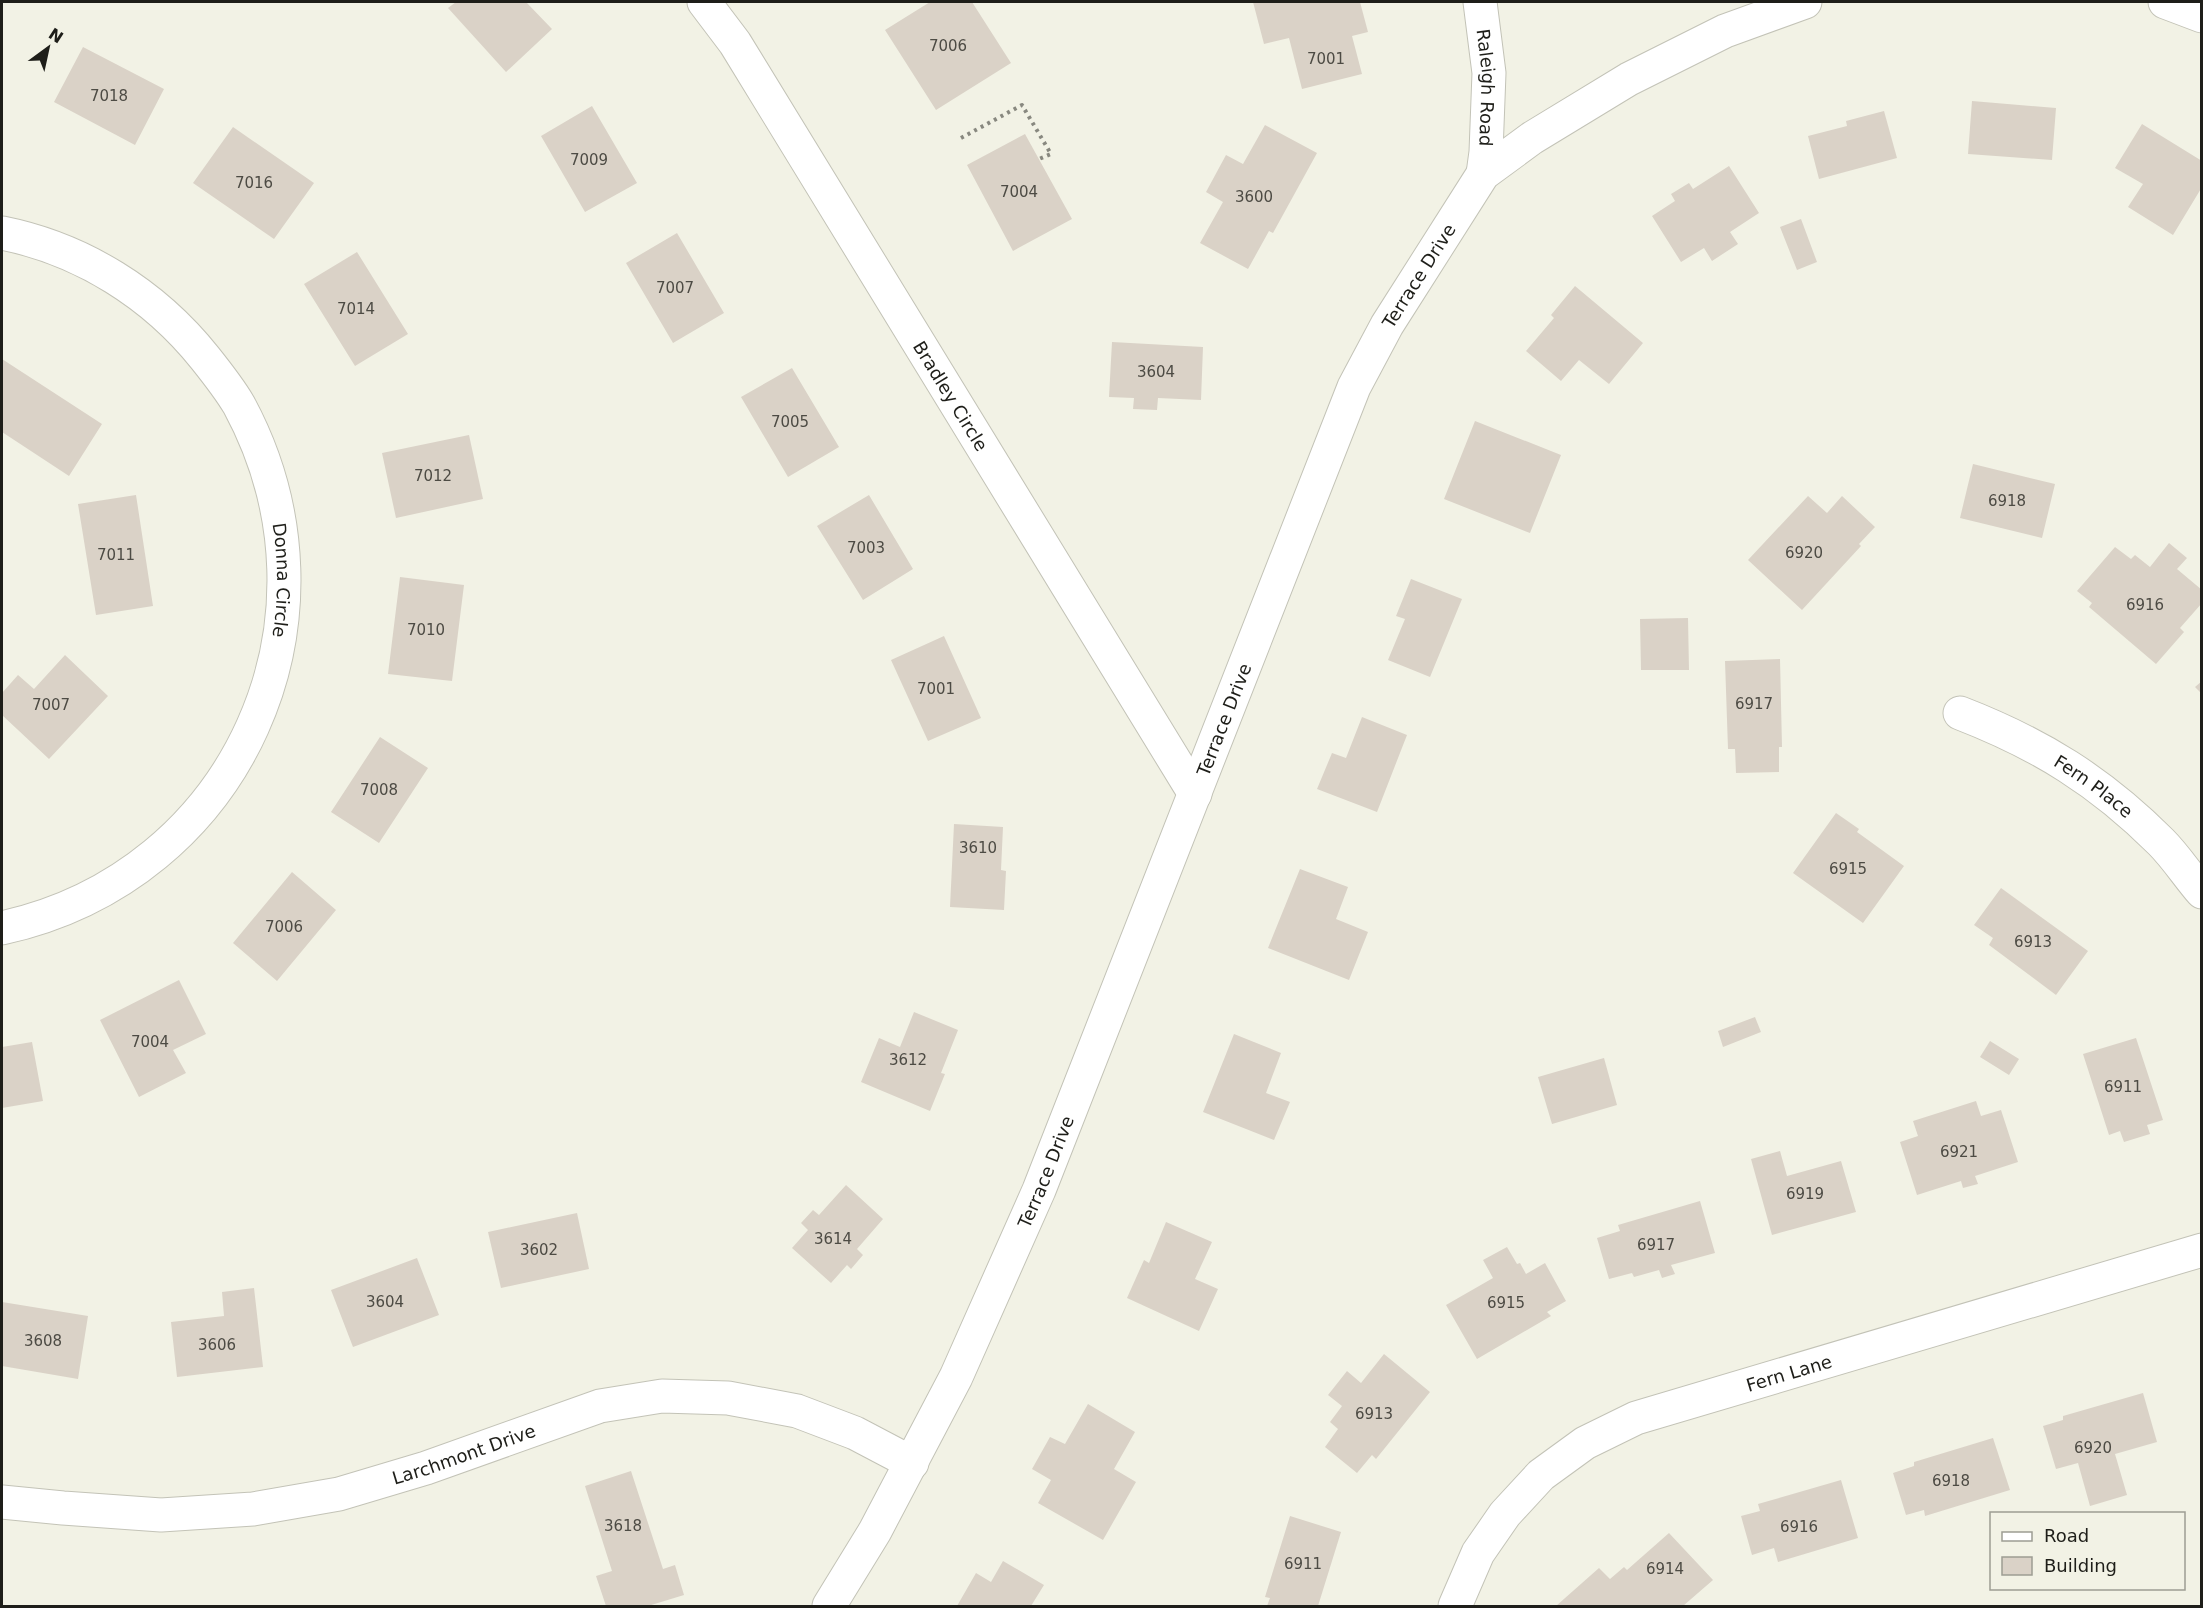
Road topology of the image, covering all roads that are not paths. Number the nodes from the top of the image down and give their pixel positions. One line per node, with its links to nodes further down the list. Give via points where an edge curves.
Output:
1 (704, 2): 9 (street, Bradley Circle, via 735,44)
2 (1480, 2): 6 (street, Raleigh Road, via 1489,73)
3 (1805, 2): 6 (street, Terrace Drive, via 1725,31 1629,79 1532,138)
4 (2165, 2): 5 (street)
5 (2202, 16)
6 (1483, 174): 9 (street, Terrace Drive, via 1358,378)
7 (2, 233): 11 (street, Donna Circle, via 81,258 132,288 182,330 221,377 262,456 280,519 285,584 278,651 261,711 231,770 191,821 147,862 95,895 36,920)
8 (1960, 714): 10 (street, Fern Place, via 1996,727 2059,759 2111,796 2161,842)
9 (1195, 794): 13 (street, Terrace Drive, via 1039,1190 956,1377)
10 (2202, 892)
11 (2, 927)
12 (2202, 1250): 16 (street, Fern Lane, via 1636,1418 1585,1443 1541,1475 1504,1514 1478,1553)
13 (912, 1463): 14 (street, Larchmont Drive, via 855,1433 797,1411 728,1398 662,1396 600,1406 426,1468 339,1494 253,1509 161,1515); 15 (street, Terrace Drive)
14 (2, 1502)
15 (829, 1606)
16 (1455, 1606)

